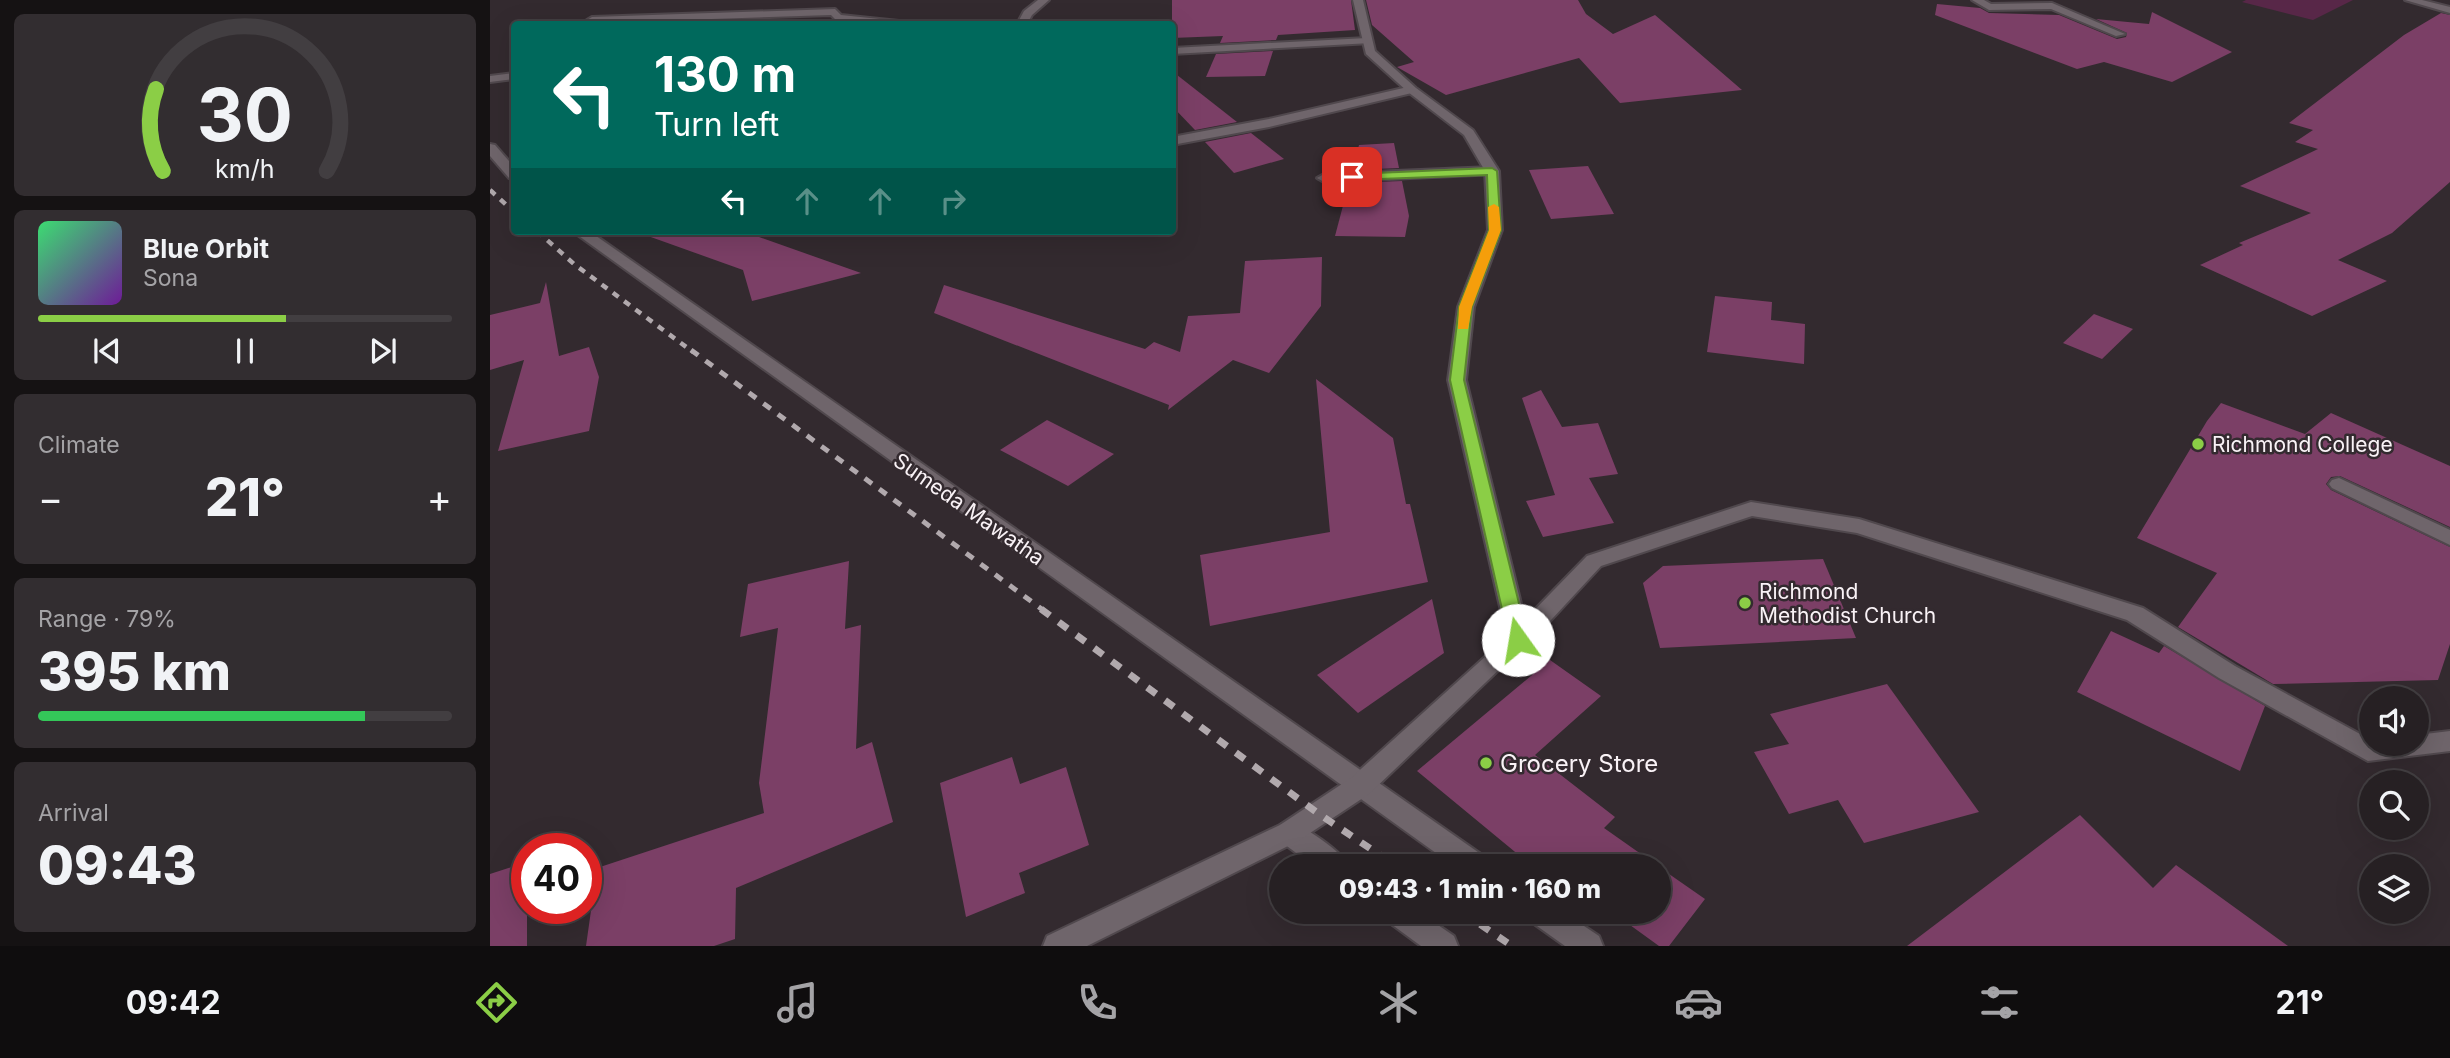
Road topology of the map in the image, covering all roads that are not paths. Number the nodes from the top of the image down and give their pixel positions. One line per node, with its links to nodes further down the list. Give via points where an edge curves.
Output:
1 (712, 0): 7 (street)
2 (1044, 0): 11 (street)
3 (1358, 0): 13 (street)
4 (1977, 0): 12 (street, via 1989,7 2052,6)
5 (2410, 0): 6 (street)
6 (2450, 10)
7 (701, 17): 8 (street); 9 (street); 10 (street, via 835,12 837,18)
8 (592, 20)
9 (690, 21)
10 (868, 21)
11 (1024, 21)
12 (2120, 34)
13 (1367, 41): 14 (street); 17 (street, via 1370,52)
14 (1176, 51)
15 (511, 76): 16 (street)
16 (490, 79)
17 (1412, 90): 18 (street); 20 (street, via 1469,133)
18 (1176, 140)
19 (490, 148): 21 (street)
20 (1492, 171): 22 (street); 26 (street, via 1495,230 1466,307 1457,380)
21 (511, 172)
22 (1324, 178)
23 (585, 235): 28 (street, Sumeda Mawatha)
24 (2339, 484): 25 (street)
25 (2450, 538)
26 (1518, 640): 27 (street, via 1594,561 1751,509 1859,526 2135,614 2368,751); 28 (street)
27 (2450, 741)
28 (1360, 786): 29 (street); 31 (street, Sumeda Mawatha)
29 (1289, 833): 30 (street); 34 (street)
30 (1318, 854)
31 (1458, 854)
32 (1414, 924): 35 (street)
33 (1557, 924): 36 (street)
34 (1057, 946)
35 (1444, 946)
36 (1589, 946)

